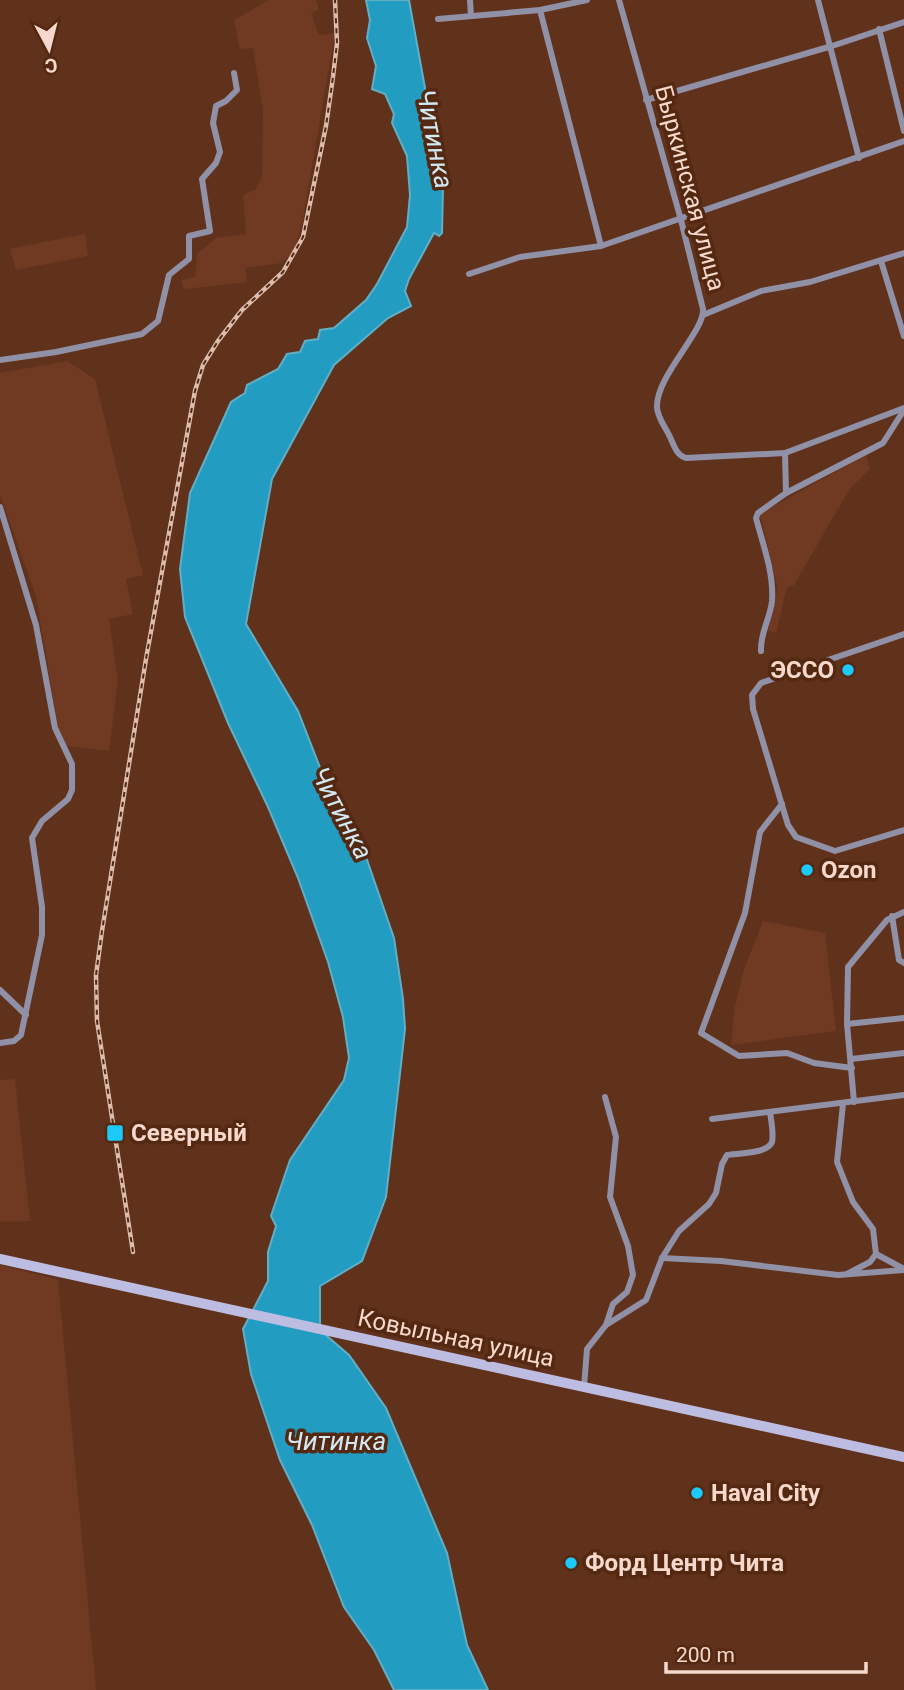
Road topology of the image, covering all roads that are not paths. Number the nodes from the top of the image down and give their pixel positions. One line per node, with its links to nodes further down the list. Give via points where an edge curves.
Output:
1 (470, 0): 6 (street)
2 (587, 0): 5 (street)
3 (619, 0): 12 (street, Быркинская улица)
4 (818, 0): 10 (street)
5 (540, 10): 6 (street); 17 (street)
6 (471, 16): 7 (street)
7 (438, 19)
8 (904, 22): 9 (street)
9 (879, 29): 10 (street); 13 (street)
10 (832, 46): 12 (street); 15 (street)
11 (234, 73): 23 (street, via 237,90 216,106 213,123 220,152 202,179 211,231 189,236 189,259 169,275 158,321 142,334)
12 (646, 100): 16 (street, Быркинская улица)
13 (904, 131)
14 (904, 141): 15 (street)
15 (859, 158): 16 (street)
16 (681, 220): 17 (street); 21 (street, Быркинская улица)
17 (601, 246): 20 (street, via 520,257)
18 (904, 253): 19 (street)
19 (881, 261): 21 (street, via 810,282 761,290); 22 (street)
20 (469, 274)
21 (703, 315): 25 (street, Быркинская улица, via 658,400 657,411 681,456)
22 (904, 336)
23 (0, 360)
24 (904, 409): 25 (street); 26 (street, via 883,443)
25 (785, 453): 26 (street)
26 (786, 493): 29 (street, via 761,509 756,518 772,588)
27 (0, 506): 36 (street, via 36,625 55,728 72,764 68,799 42,821 32,838 42,907)
28 (904, 634): 30 (street, via 761,683 752,695 752,709)
29 (761, 650)
30 (782, 804): 31 (street, via 796,836 835,851); 42 (street, via 760,832 745,913 701,1032 739,1056 787,1053 814,1063)
31 (904, 830)
32 (904, 912): 33 (street)
33 (892, 916): 34 (street); 38 (street, via 848,967)
34 (904, 963)
35 (0, 990): 36 (street)
36 (26, 1014): 39 (street, via 21,1035)
37 (904, 1018): 38 (street)
38 (846, 1024): 41 (street)
39 (0, 1044)
40 (904, 1053): 41 (street)
41 (851, 1059): 42 (street)
42 (852, 1068): 45 (street)
43 (904, 1096): 45 (street)
44 (605, 1097): 54 (street, via 615,1137 610,1197 633,1275 627,1292 613,1304)
45 (854, 1102): 46 (street)
46 (843, 1104): 47 (street); 49 (street, via 837,1161 853,1202 873,1229)
47 (770, 1112): 48 (street); 50 (street, via 769,1146 727,1155 716,1193 679,1231)
48 (712, 1119)
49 (876, 1254): 52 (street); 53 (street)
50 (662, 1258): 53 (street); 54 (street, via 646,1300)
51 (0, 1259): 55 (main road, Ковыльная улица)
52 (904, 1269): 53 (street)
53 (845, 1275)
54 (606, 1325): 55 (street, via 587,1349)
55 (584, 1387): 56 (main road, Ковыльная улица)
56 (904, 1457)

